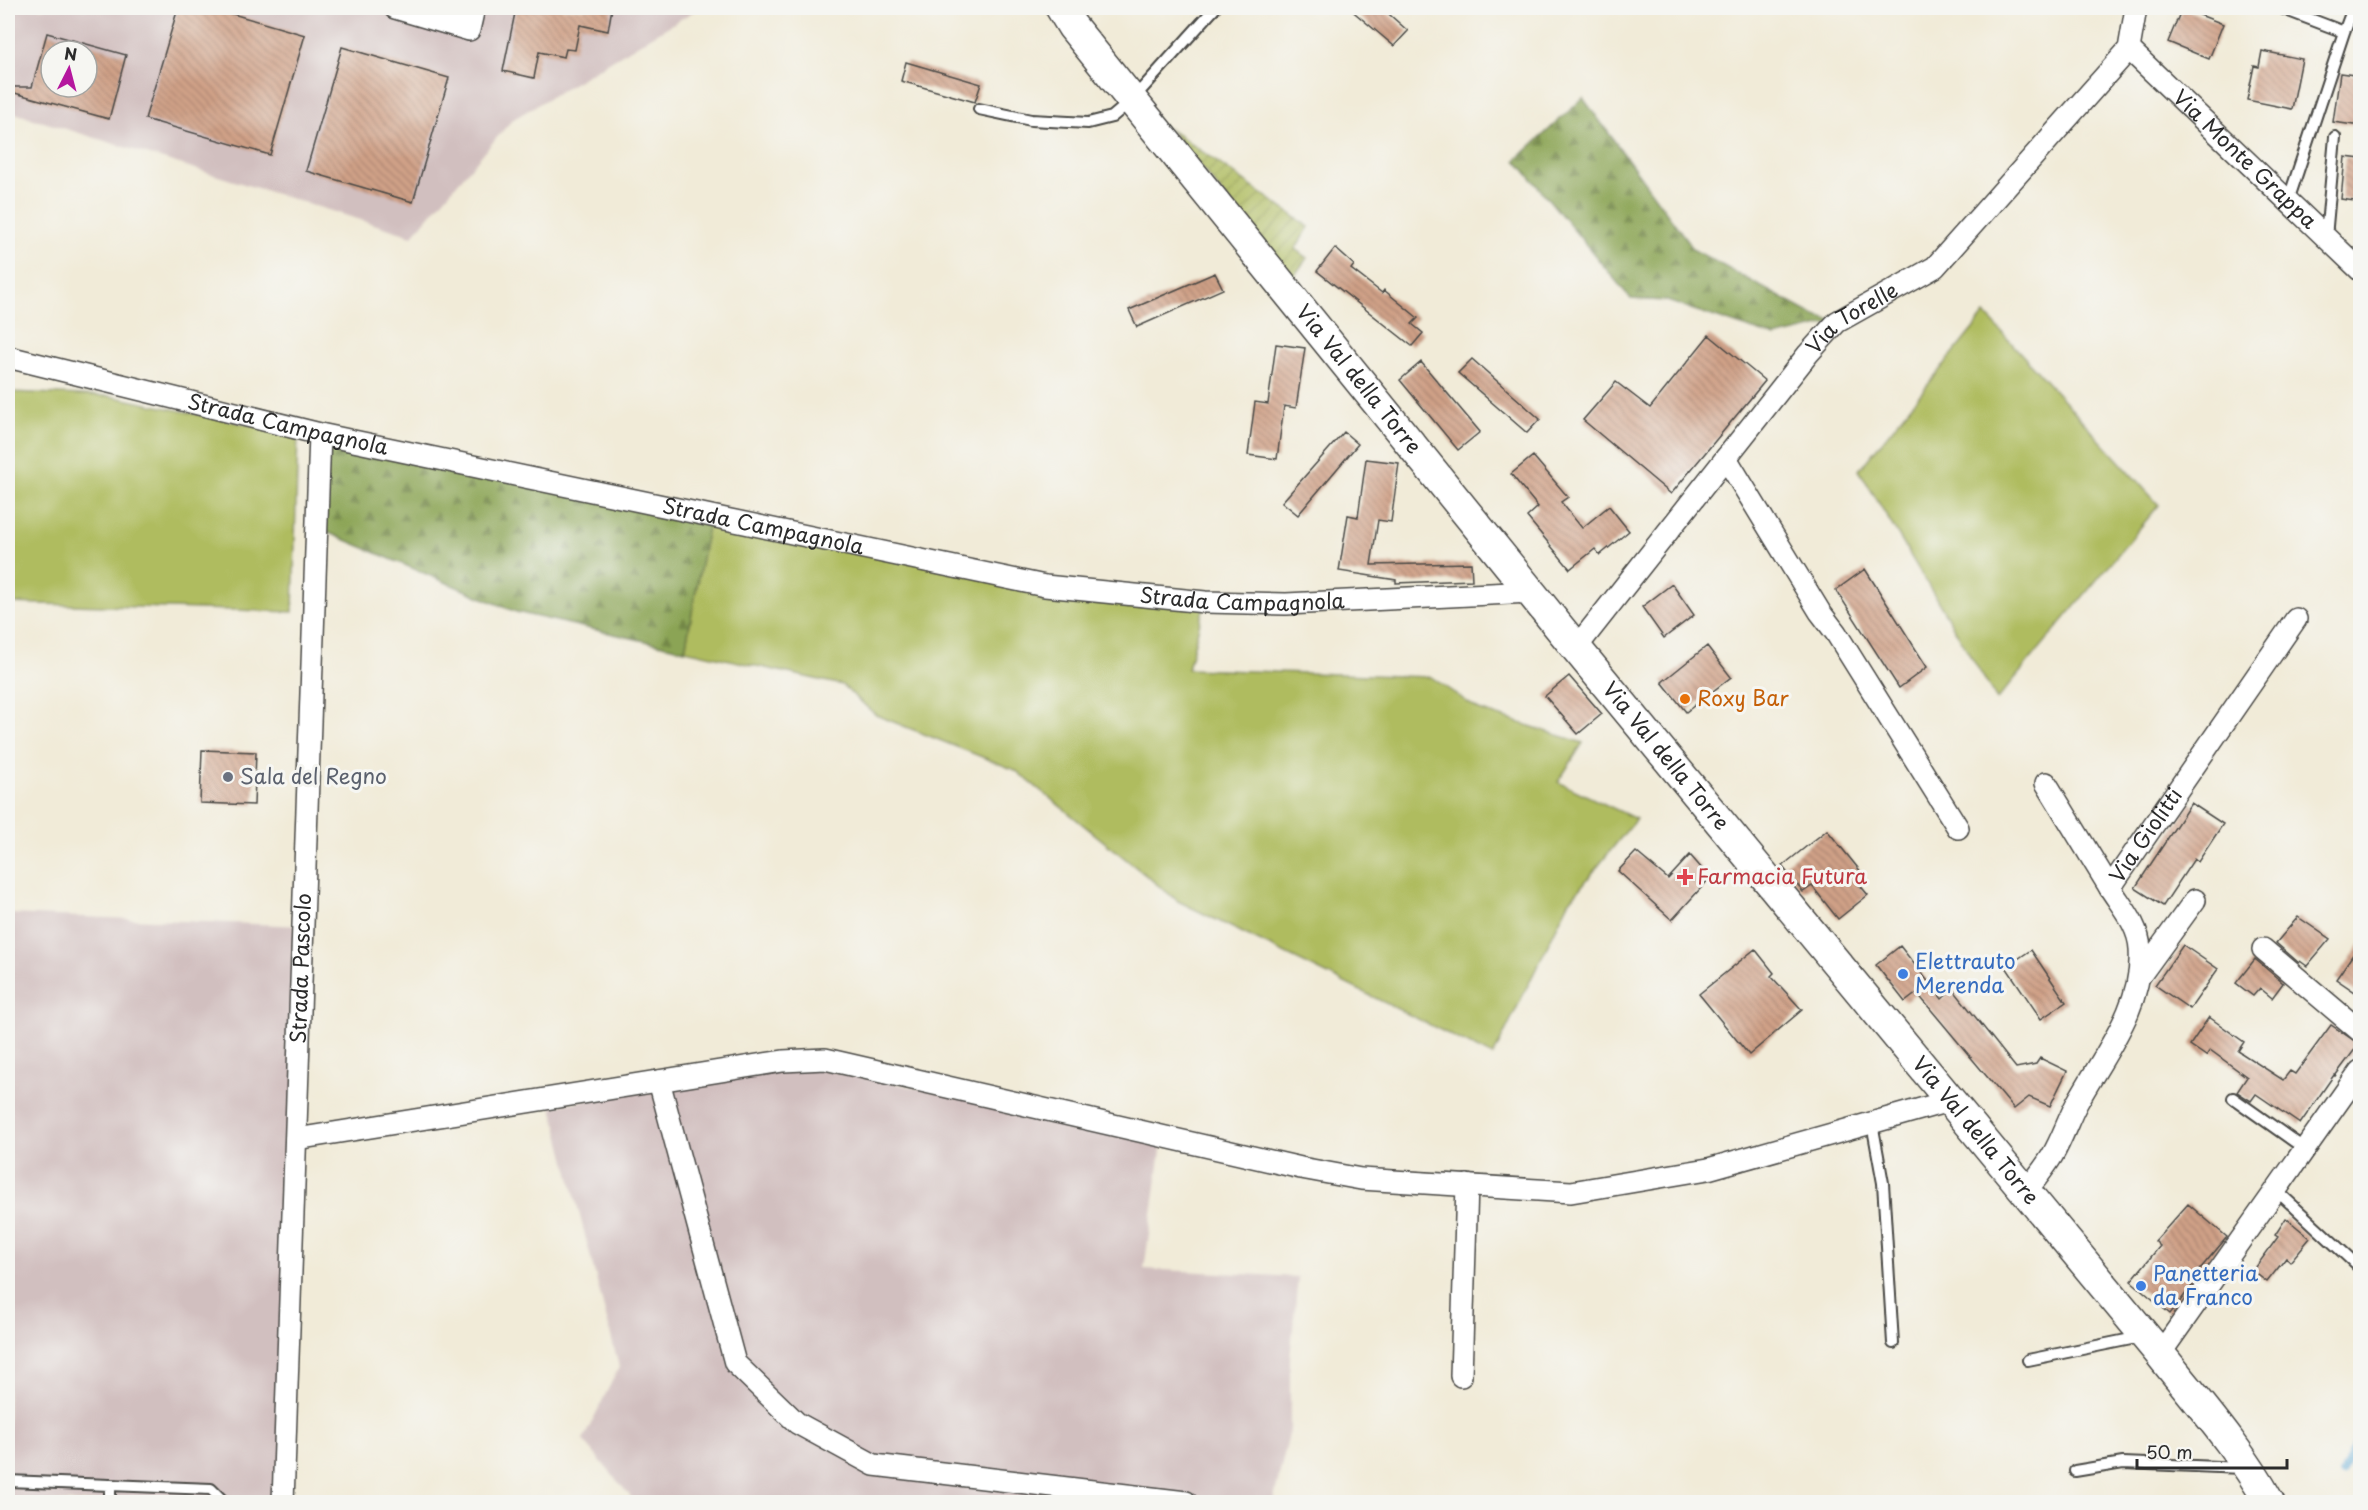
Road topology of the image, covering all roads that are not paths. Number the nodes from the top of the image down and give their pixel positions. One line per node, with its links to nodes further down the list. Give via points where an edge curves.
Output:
1 (395, 8): 2 (street, via 470,30)
2 (474, 8)
3 (1061, 8): 10 (street, Via Val della Torre)
4 (1215, 8): 10 (lane)
5 (2136, 8): 9 (street)
6 (2281, 8): 8 (lane)
7 (2354, 8): 8 (lane)
8 (2344, 32): 13 (lane)
9 (2129, 50): 13 (street, Via Monte Grappa); 18 (street, Via Torelle, via 1935,267 1837,322)
10 (1132, 100): 11 (lane, via 1112,117 1088,123 1031,120); 19 (street, Via Val della Torre)
11 (979, 109)
12 (2336, 137): 14 (lane)
13 (2288, 201): 14 (street, Via Monte Grappa)
14 (2326, 237): 15 (street, Via Monte Grappa)
15 (2361, 270)
16 (8, 357): 17 (street, Strada Campagnola)
17 (320, 434): 19 (street, Strada Campagnola, via 1045,585 1205,602 1286,604); 34 (street, Strada Pascolo)
18 (1726, 458): 21 (street, Via Torelle); 23 (street)
19 (1531, 592): 21 (street, Via Val della Torre)
20 (2296, 619): 24 (street, Via Giolitti)
21 (1576, 648): 32 (street, Via Val della Torre)
22 (2046, 783): 24 (street)
23 (1958, 828)
24 (2110, 888): 27 (street, Via Giolitti, via 2134,926 2140,946)
25 (2195, 900): 27 (street)
26 (2263, 949): 28 (street)
27 (2138, 979): 38 (street, Via Giolitti, via 2119,1031 2052,1156)
28 (2361, 1031)
29 (2361, 1071): 35 (street)
30 (659, 1081): 34 (street); 36 (street, via 783,1061 825,1059 1301,1168 1361,1179); 51 (street, via 735,1363 797,1423 874,1465)
31 (2233, 1098): 35 (lane)
32 (1949, 1101): 33 (street); 38 (street, Via Val della Torre)
33 (1872, 1123): 36 (street, via 1708,1169 1571,1192); 40 (lane, via 1883,1183)
34 (296, 1138): 50 (street, Strada Pascolo)
35 (2305, 1149): 37 (street)
36 (1467, 1185): 43 (street)
37 (2276, 1190): 39 (lane); 41 (street)
38 (2025, 1193): 41 (street, Via Val della Torre)
39 (2361, 1268)
40 (1893, 1343)
41 (2152, 1345): 42 (lane); 44 (street, Via Val della Torre)
42 (2028, 1360)
43 (1461, 1376)
44 (2248, 1468): 45 (lane, via 2123,1463); 52 (street, Via Val della Torre)
45 (2075, 1471)
46 (8, 1482): 47 (lane)
47 (111, 1485): 48 (lane); 49 (lane, via 211,1489)
48 (110, 1503)
49 (224, 1503)
50 (283, 1503)
51 (1186, 1503)
52 (2269, 1503)

